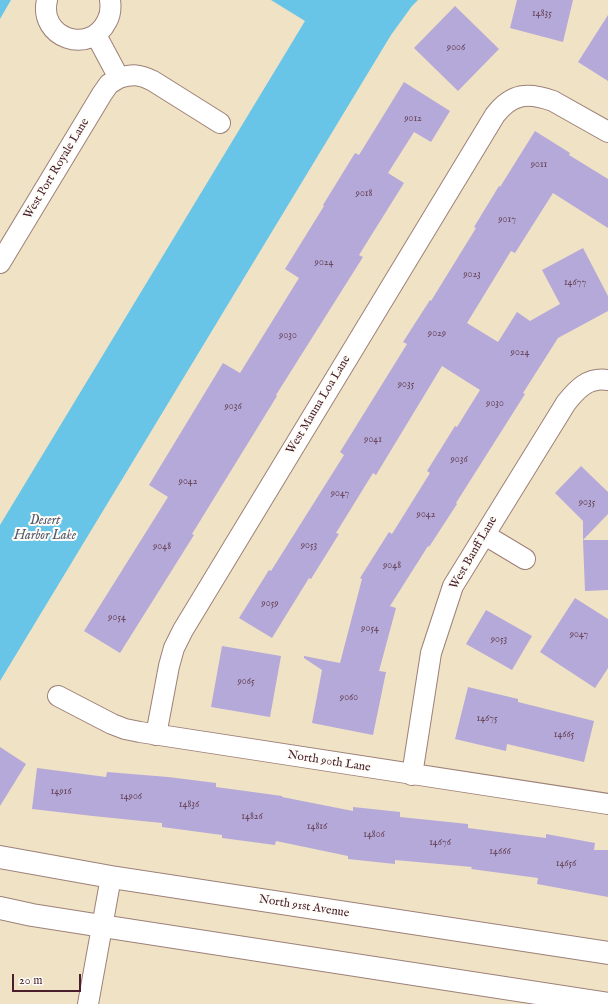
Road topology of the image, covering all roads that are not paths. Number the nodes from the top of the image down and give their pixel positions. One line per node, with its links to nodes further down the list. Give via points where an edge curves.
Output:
1 (47, 0): 3 (street, via 46,16 57,32 66,38 76,40)
2 (110, 0): 3 (street, via 109,17)
3 (96, 35): 4 (street)
4 (119, 78): 5 (street, via 130,75 147,78); 7 (street, West Port Royale Lane, via 109,84 102,94)
5 (220, 122)
6 (608, 132): 12 (street, West Mauna Loa Lane, via 553,101 532,95 510,100 495,115 183,630 168,666)
7 (0, 263)
8 (599, 380): 9 (street, West Banff Lane, via 576,390 566,403)
9 (485, 535): 10 (street); 13 (street, West Banff Lane, via 453,586 431,653)
10 (525, 559)
11 (58, 696): 12 (street, North 90th Lane, via 112,724)
12 (156, 735): 13 (street, North 90th Lane)
13 (412, 775): 14 (street, North 90th Lane)
14 (608, 804)
15 (0, 857): 16 (main road, North 91st Avenue)
16 (111, 877): 18 (street); 19 (main road, North 91st Avenue)
17 (0, 908): 18 (main road)
18 (102, 926): 20 (street); 21 (main road)
19 (608, 953)
20 (88, 1004)
21 (608, 1004)

